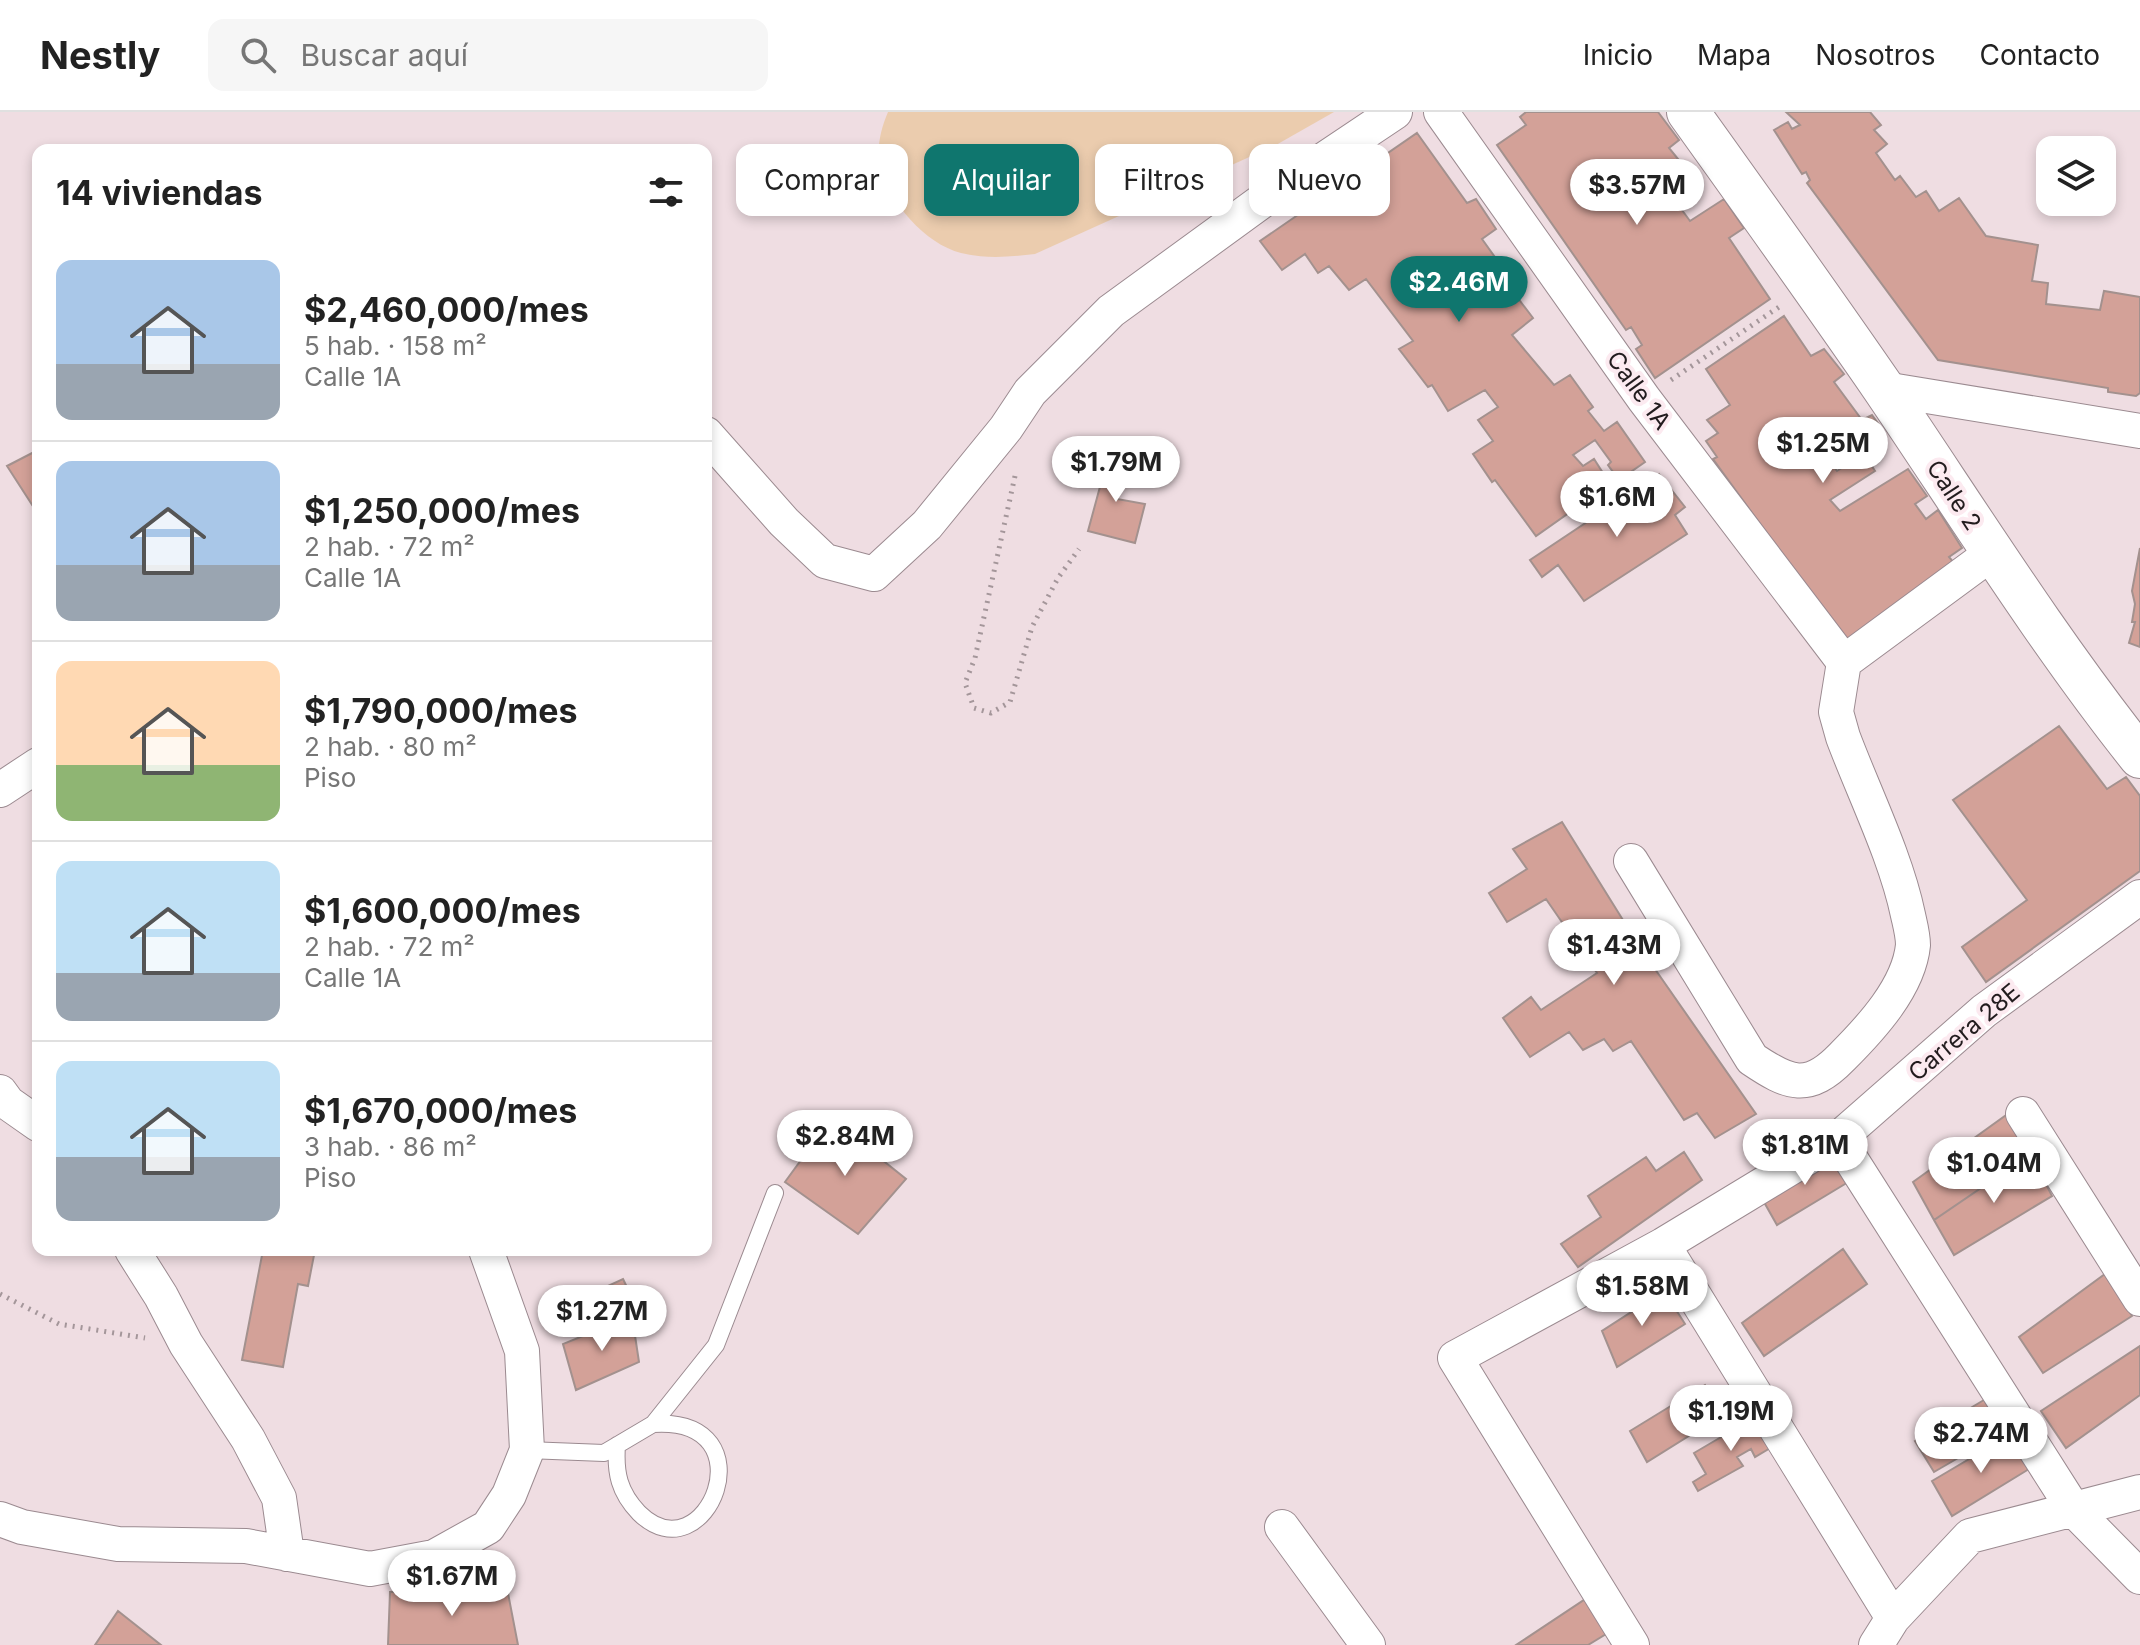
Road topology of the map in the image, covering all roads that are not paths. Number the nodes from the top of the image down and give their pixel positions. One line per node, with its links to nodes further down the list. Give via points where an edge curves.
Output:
1 (1395, 112): 6 (street, via 1111,311 1030,392 927,525 874,574 825,561)
2 (1441, 112): 8 (street, Calle 1A, via 1644,399)
3 (1688, 112): 4 (street, Calle 2)
4 (1884, 389): 5 (street); 7 (street, Calle 2)
5 (2140, 431)
6 (712, 441)
7 (1992, 553): 8 (street); 9 (street, Calle 2)
8 (1844, 662): 12 (street, via 1836,712 1903,893 1913,942 1908,967 1888,1004 1833,1067 1795,1083 1752,1059)
9 (2140, 757)
10 (32, 769): 11 (street)
11 (0, 790)
12 (1631, 861)
13 (2140, 897): 18 (street, Carrera 28E, via 1984,1011)
14 (4, 1097): 16 (street); 17 (street)
15 (2023, 1114): 23 (street)
16 (32, 1119)
17 (32, 1130)
18 (1838, 1139): 20 (street, Carrera 28E); 28 (street)
19 (775, 1193): 24 (lane, via 716,1345)
20 (1663, 1245): 33 (street); 35 (street, Carrera 28E, via 1455,1358)
21 (136, 1256): 31 (street, via 279,1498)
22 (488, 1256): 26 (street, via 522,1351)
23 (2140, 1299)
24 (653, 1424): 25 (lane); 25 (lane, via 696,1432 718,1456 715,1497 688,1525 668,1527 640,1514 618,1482)
25 (617, 1445): 26 (lane, via 604,1453)
26 (527, 1450): 31 (street, via 509,1495 488,1527 434,1557 370,1569)
27 (2140, 1492): 28 (street)
28 (2074, 1510): 32 (street); 33 (street, via 1970,1536)
29 (0, 1519): 31 (street, via 118,1544 246,1546)
30 (1282, 1527): 34 (street)
31 (287, 1554)
32 (2140, 1577)
33 (1884, 1632)
34 (1368, 1645)
35 (1632, 1645)

